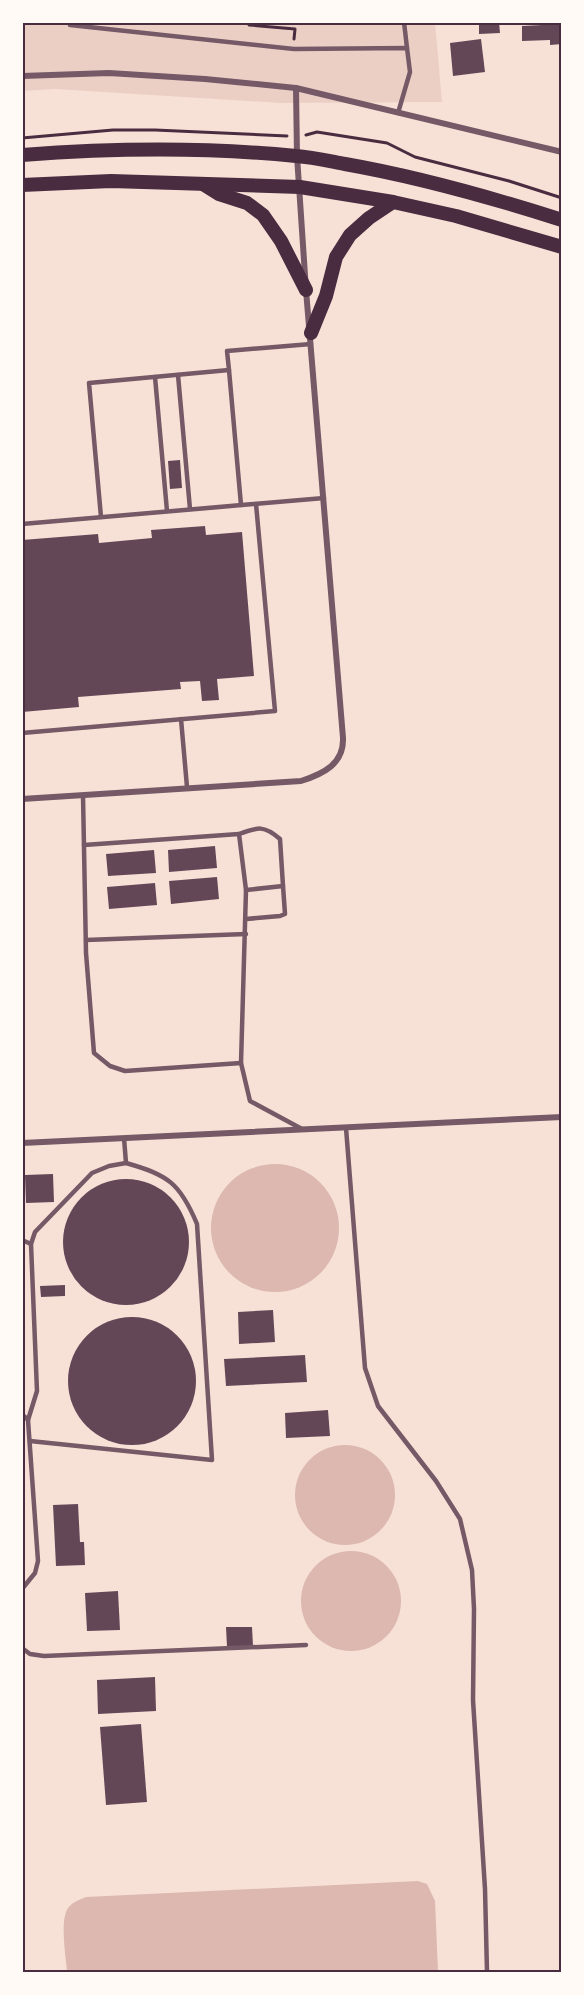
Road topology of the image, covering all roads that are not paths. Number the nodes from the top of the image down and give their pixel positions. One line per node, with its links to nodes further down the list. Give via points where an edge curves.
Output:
1 (404, 22): 3 (lane)
2 (70, 26): 3 (lane, via 294,49)
3 (407, 48): 6 (lane, via 410,72)
4 (22, 76): 5 (street, via 109,73)
5 (296, 88): 6 (street); 9 (street)
6 (398, 113): 7 (street)
7 (561, 152)
8 (22, 155): 9 (main road, via 139,149)
9 (297, 156): 12 (street); 14 (main road, via 390,172)
10 (201, 183): 11 (main road, via 111,181); 12 (main road); 16 (main road, via 247,203 263,215)
11 (22, 185)
12 (300, 187): 13 (main road); 16 (street)
13 (393, 202): 15 (main road); 17 (main road, via 350,236 336,257)
14 (561, 220)
15 (561, 247)
16 (306, 290): 17 (street)
17 (311, 338): 18 (lane, via 227,351); 21 (street)
18 (229, 370): 19 (lane); 23 (lane)
19 (178, 375): 20 (lane); 24 (lane)
20 (155, 377): 25 (lane); 26 (lane, via 89,382)
21 (324, 498): 22 (lane); 30 (street, via 341,753 335,765 301,781)
22 (256, 504): 23 (lane); 28 (lane, via 275,711)
23 (240, 505): 24 (lane)
24 (190, 509): 25 (lane)
25 (167, 512): 26 (lane)
26 (101, 517): 27 (lane)
27 (22, 524)
28 (181, 719): 29 (lane); 30 (lane)
29 (22, 733)
30 (187, 787): 31 (street)
31 (83, 795): 32 (street); 34 (lane)
32 (22, 799)
33 (239, 834): 34 (lane); 35 (lane, via 256,827 270,830 280,839); 36 (lane)
34 (84, 845): 39 (lane)
35 (283, 886): 36 (lane); 37 (lane, via 285,914)
36 (246, 890): 37 (lane)
37 (246, 919): 38 (lane)
38 (246, 934): 39 (lane); 40 (lane)
39 (86, 940): 40 (lane, via 94,1053 110,1066 125,1071)
40 (241, 1063): 43 (lane, via 250,1101)
41 (561, 1118): 42 (street)
42 (346, 1128): 43 (street); 55 (lane, via 365,1368 378,1406 460,1519 472,1570 473,1700)
43 (302, 1129): 44 (street)
44 (124, 1138): 45 (street); 46 (lane)
45 (22, 1143)
46 (126, 1163): 48 (lane, via 92,1173 35,1232); 51 (lane, via 149,1169 178,1187 197,1224 212,1460)
47 (22, 1240): 48 (lane)
48 (31, 1244): 50 (lane, via 37,1391)
49 (22, 1414): 50 (lane)
50 (28, 1420): 51 (lane)
51 (30, 1441): 52 (lane, via 38,1561 35,1573)
52 (22, 1589)
53 (306, 1645): 54 (lane, via 44,1656)
54 (22, 1648)
55 (487, 1972)

